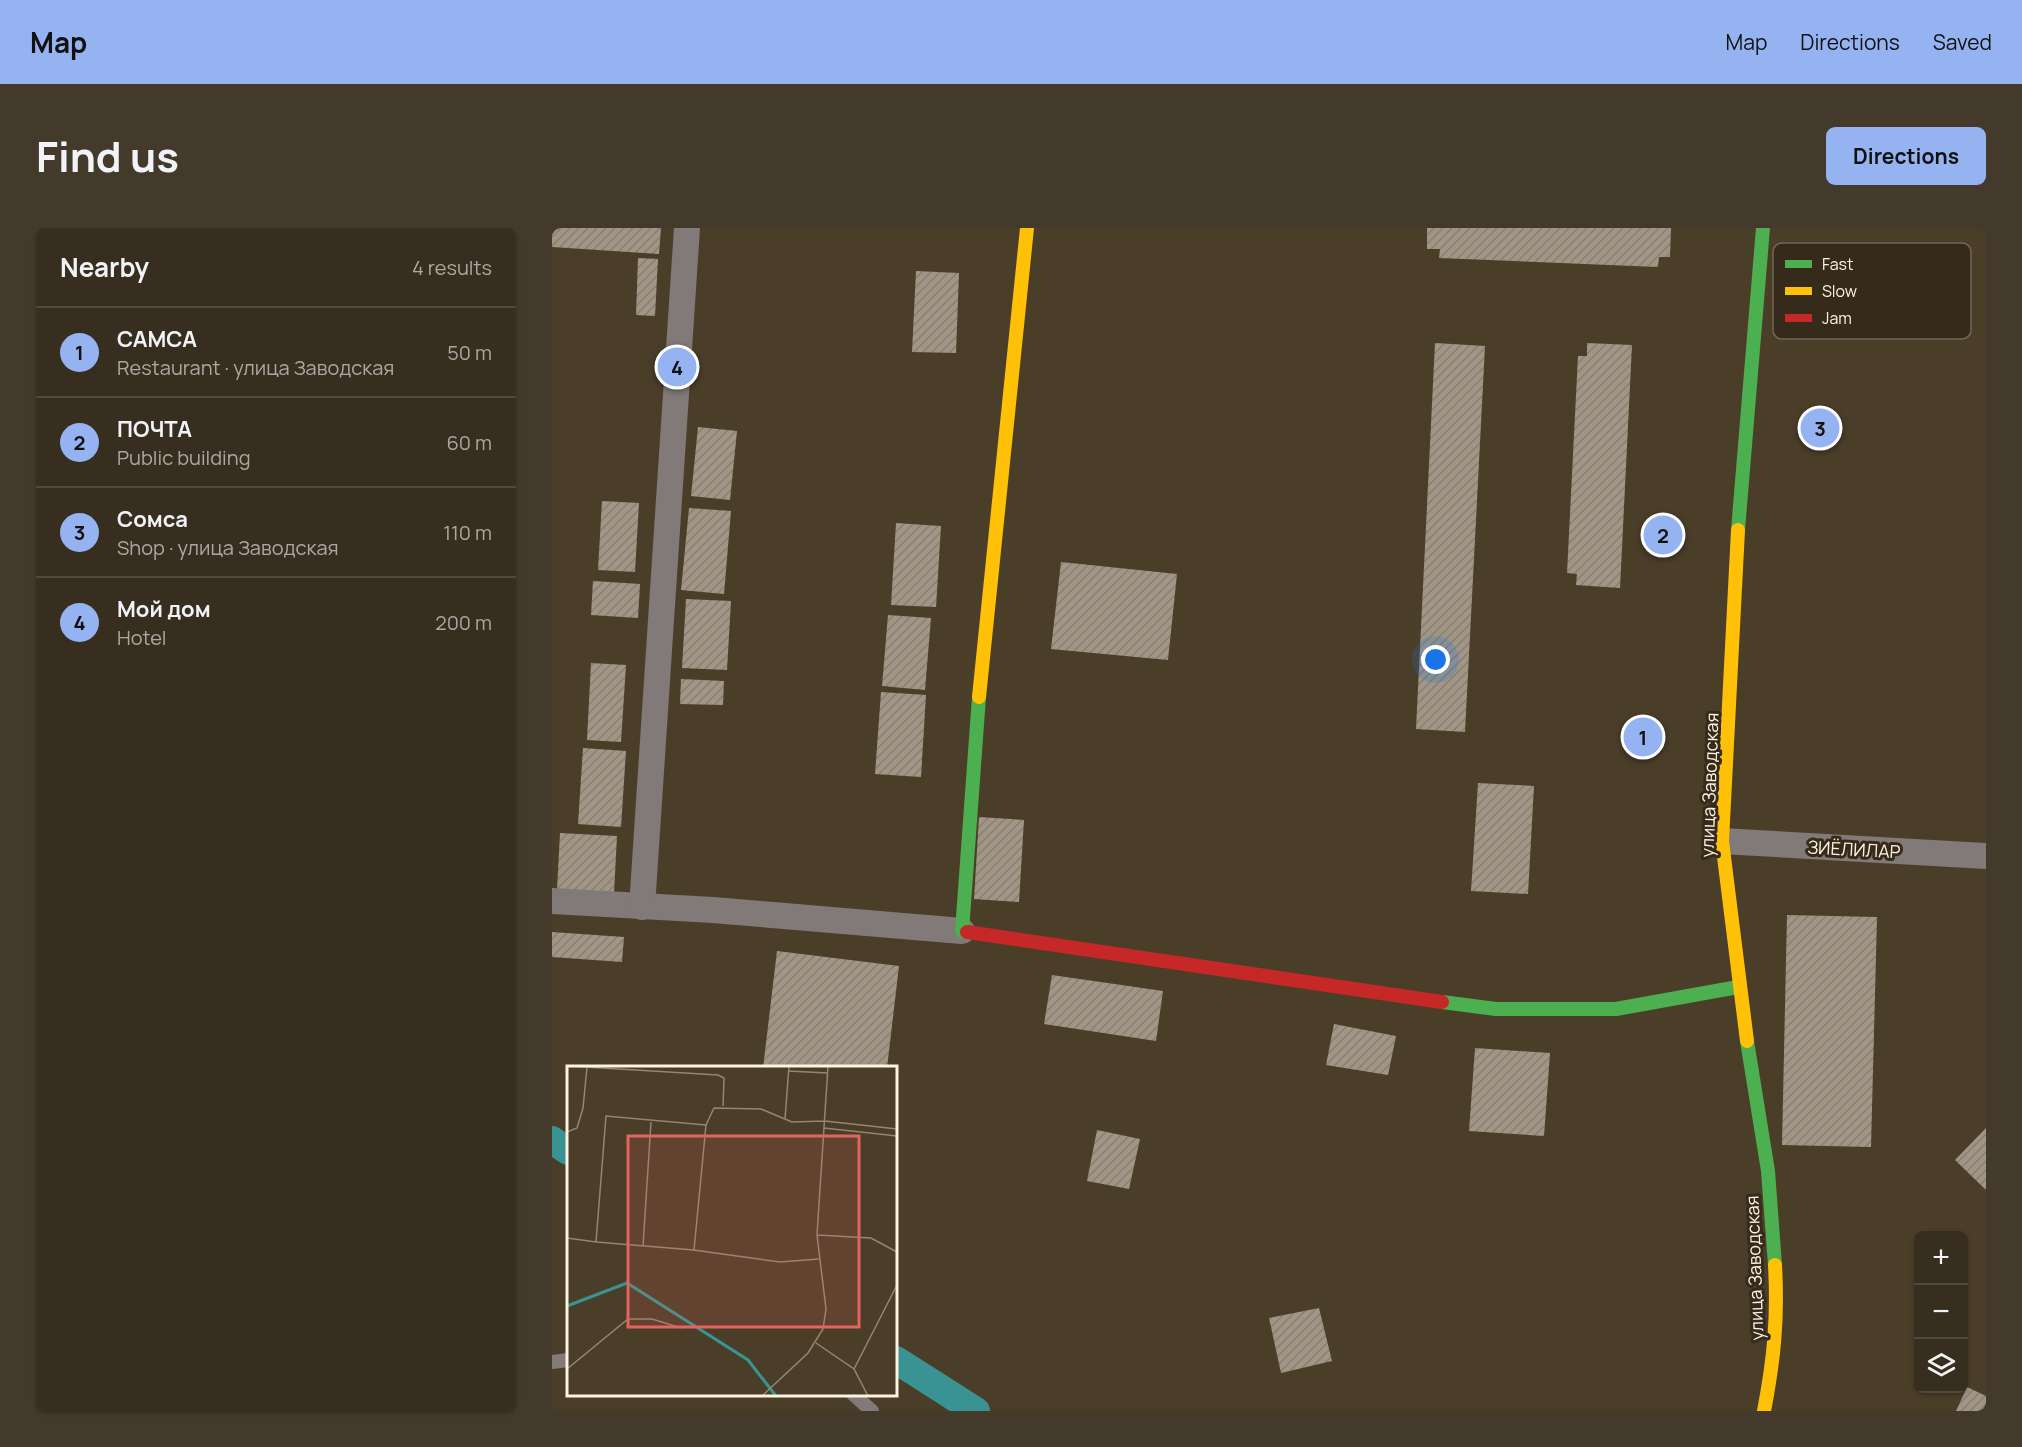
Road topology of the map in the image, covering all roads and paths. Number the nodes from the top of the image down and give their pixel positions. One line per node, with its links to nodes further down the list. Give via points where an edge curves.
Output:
1 (687, 228): 7 (street)
2 (1027, 228): 8 (street, via 983,648)
3 (1763, 228): 4 (street, улица Заводская, via 1740,496)
4 (1722, 841): 5 (street, ЗИЁЛИЛАР); 9 (street, улица Заводская)
5 (1986, 856)
6 (552, 901): 7 (street)
7 (642, 908): 8 (street, via 713,910)
8 (962, 931): 9 (street, via 1496,1009 1616,1009)
9 (1738, 987): 14 (street, улица Заводская, via 1768,1171 1777,1297 1775,1355)
10 (567, 1360): 11 (lane)
11 (552, 1362)
12 (854, 1396): 13 (lane)
13 (872, 1411)
14 (1764, 1411)

